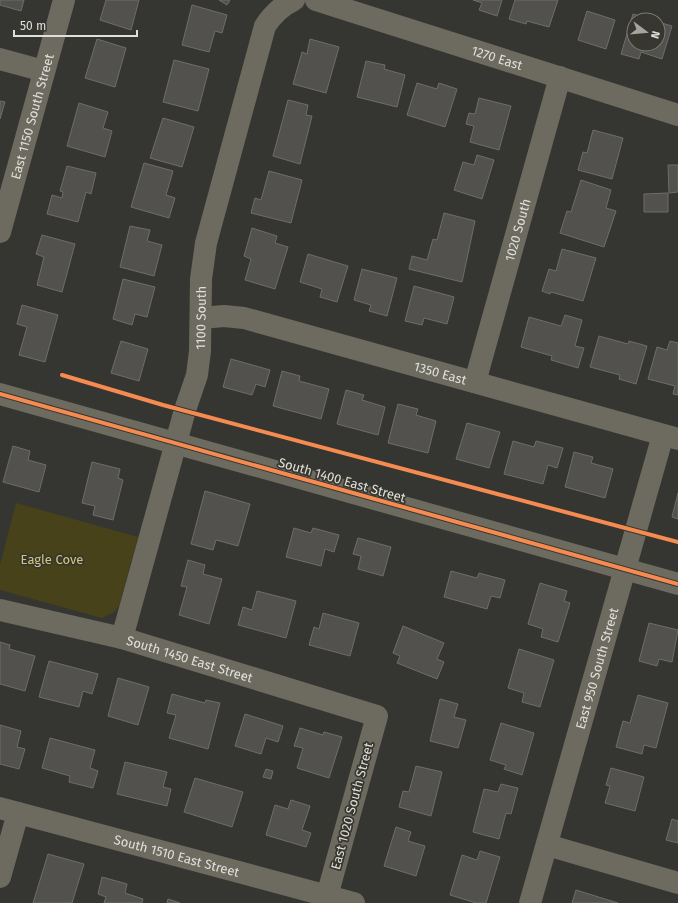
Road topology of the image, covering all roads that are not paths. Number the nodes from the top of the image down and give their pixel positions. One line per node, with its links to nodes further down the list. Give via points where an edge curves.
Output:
1 (64, 0): 5 (street, East 1150 South Street)
2 (316, 0): 6 (street, 1270 East)
3 (290, 2): 9 (street, 1100 South, via 273,14 265,26 206,243 201,279)
4 (0, 59): 5 (street)
5 (44, 71): 8 (street, East 1150 South Street)
6 (560, 77): 7 (street, 1270 East); 10 (street, 1020 South)
7 (678, 115)
8 (0, 232)
9 (201, 318): 10 (street, 1350 East, via 244,318); 13 (street, 1100 South, via 197,375 184,410)
10 (475, 382): 12 (street, 1350 East)
11 (0, 394): 13 (street, South 1400 East Street)
12 (671, 437): 14 (street, East 950 South Street)
13 (176, 444): 14 (street, South 1400 East Street); 17 (street, 1100 South)
14 (624, 569): 15 (street, South 1400 East Street); 20 (street, East 950 South Street)
15 (678, 584)
16 (0, 610): 17 (street, South 1450 East Street)
17 (122, 638): 18 (street, South 1450 East Street)
18 (377, 716): 23 (street, East 1020 South Street)
19 (9, 810): 21 (street); 23 (street, South 1510 East Street)
20 (547, 845): 22 (street); 25 (street, East 950 South Street)
21 (0, 877)
22 (678, 883)
23 (327, 896): 24 (street, South 1510 East Street)
24 (354, 903)
25 (530, 903)

